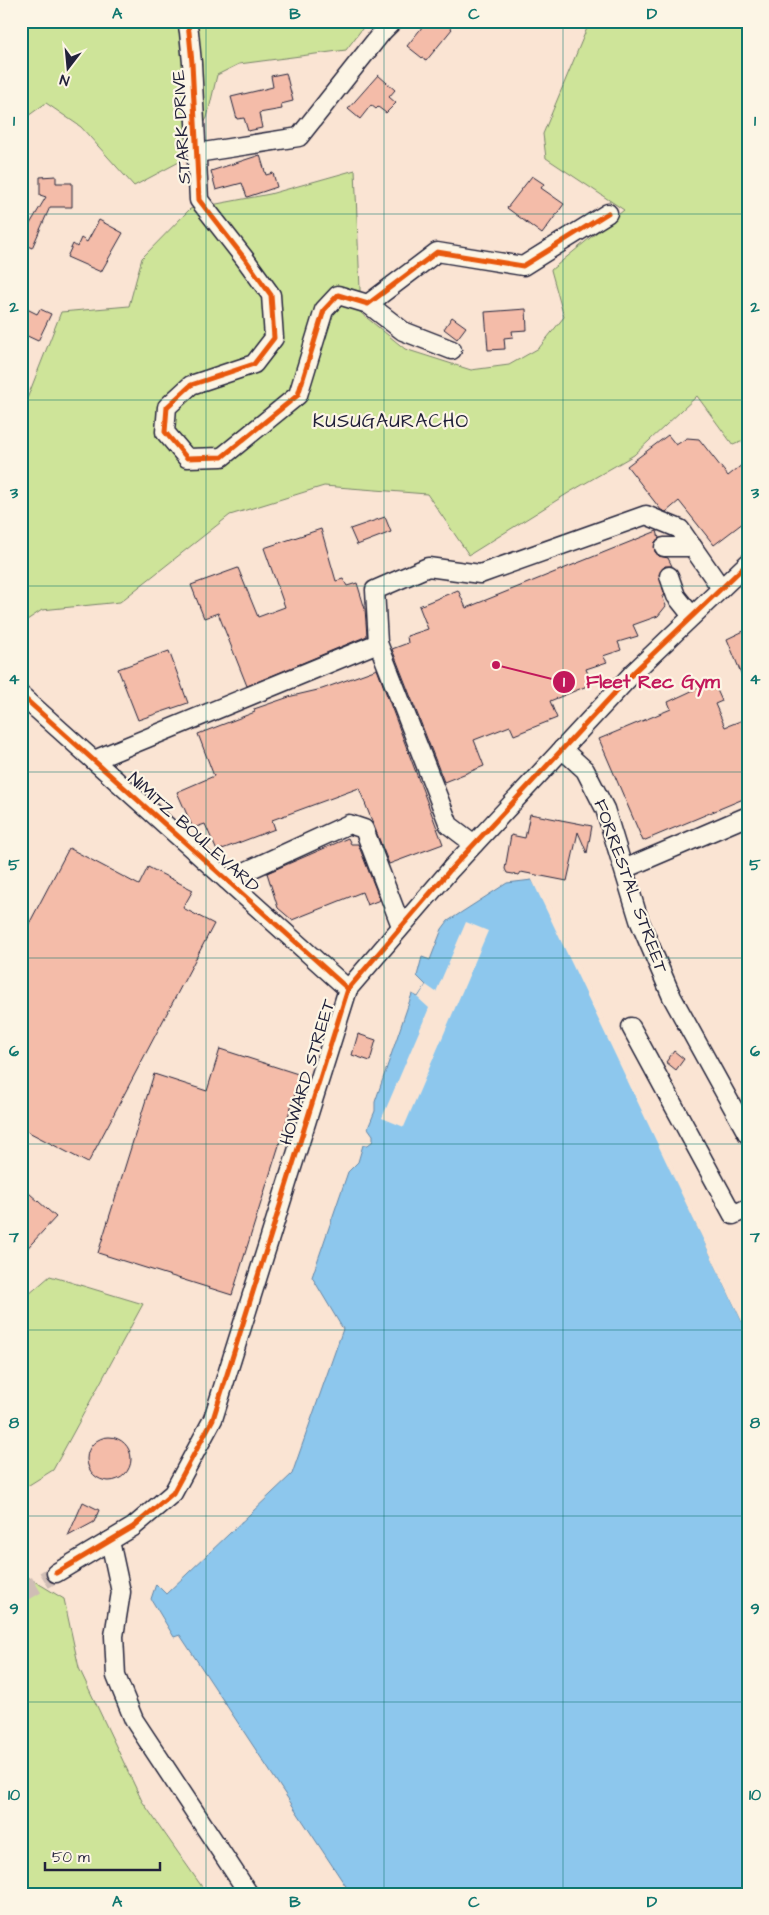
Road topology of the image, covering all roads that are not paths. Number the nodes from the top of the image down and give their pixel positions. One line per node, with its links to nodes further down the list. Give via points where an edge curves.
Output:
1 (186, 21): 3 (street, STARK DRIVE, via 190,32)
2 (393, 21): 3 (street, via 299,138)
3 (197, 153): 5 (street, STARK DRIVE, via 198,200 271,296 274,338 254,364 191,385 167,407 165,432 187,458 222,457 298,395 324,310 338,295)
4 (608, 213): 5 (street, via 523,266 437,252)
5 (368, 304): 6 (street, via 404,330)
6 (452, 350)
7 (664, 547): 8 (street)
8 (693, 547): 11 (street); 13 (street, via 680,528 646,515 480,574 428,567 376,590)
9 (748, 563): 11 (street, HOWARD STREET)
10 (670, 576): 12 (street, via 676,596)
11 (721, 588): 12 (street, HOWARD STREET)
12 (692, 616): 15 (street, HOWARD STREET)
13 (378, 643): 16 (street); 18 (street, via 449,825)
14 (21, 695): 16 (street, NIMITZ BOULEVARD)
15 (562, 749): 18 (street, HOWARD STREET); 19 (street, FORRESTAL STREET, via 585,770 606,809)
16 (94, 760): 20 (street, NIMITZ BOULEVARD)
17 (748, 816): 19 (street)
18 (474, 844): 21 (street, HOWARD STREET)
19 (624, 869): 24 (street, FORRESTAL STREET, via 630,906 672,997)
20 (227, 880): 21 (street, via 349,824 364,829); 22 (street, NIMITZ BOULEVARD)
21 (402, 926): 22 (street, HOWARD STREET)
22 (348, 989): 26 (street, HOWARD STREET, via 213,1419 173,1493 133,1527)
23 (631, 1027): 25 (street, via 733,1215)
24 (748, 1135)
25 (748, 1208)
26 (110, 1541): 27 (street, HOWARD STREET); 28 (street, via 121,1592 114,1636 116,1676 134,1720)
27 (56, 1573)
28 (249, 1894)

